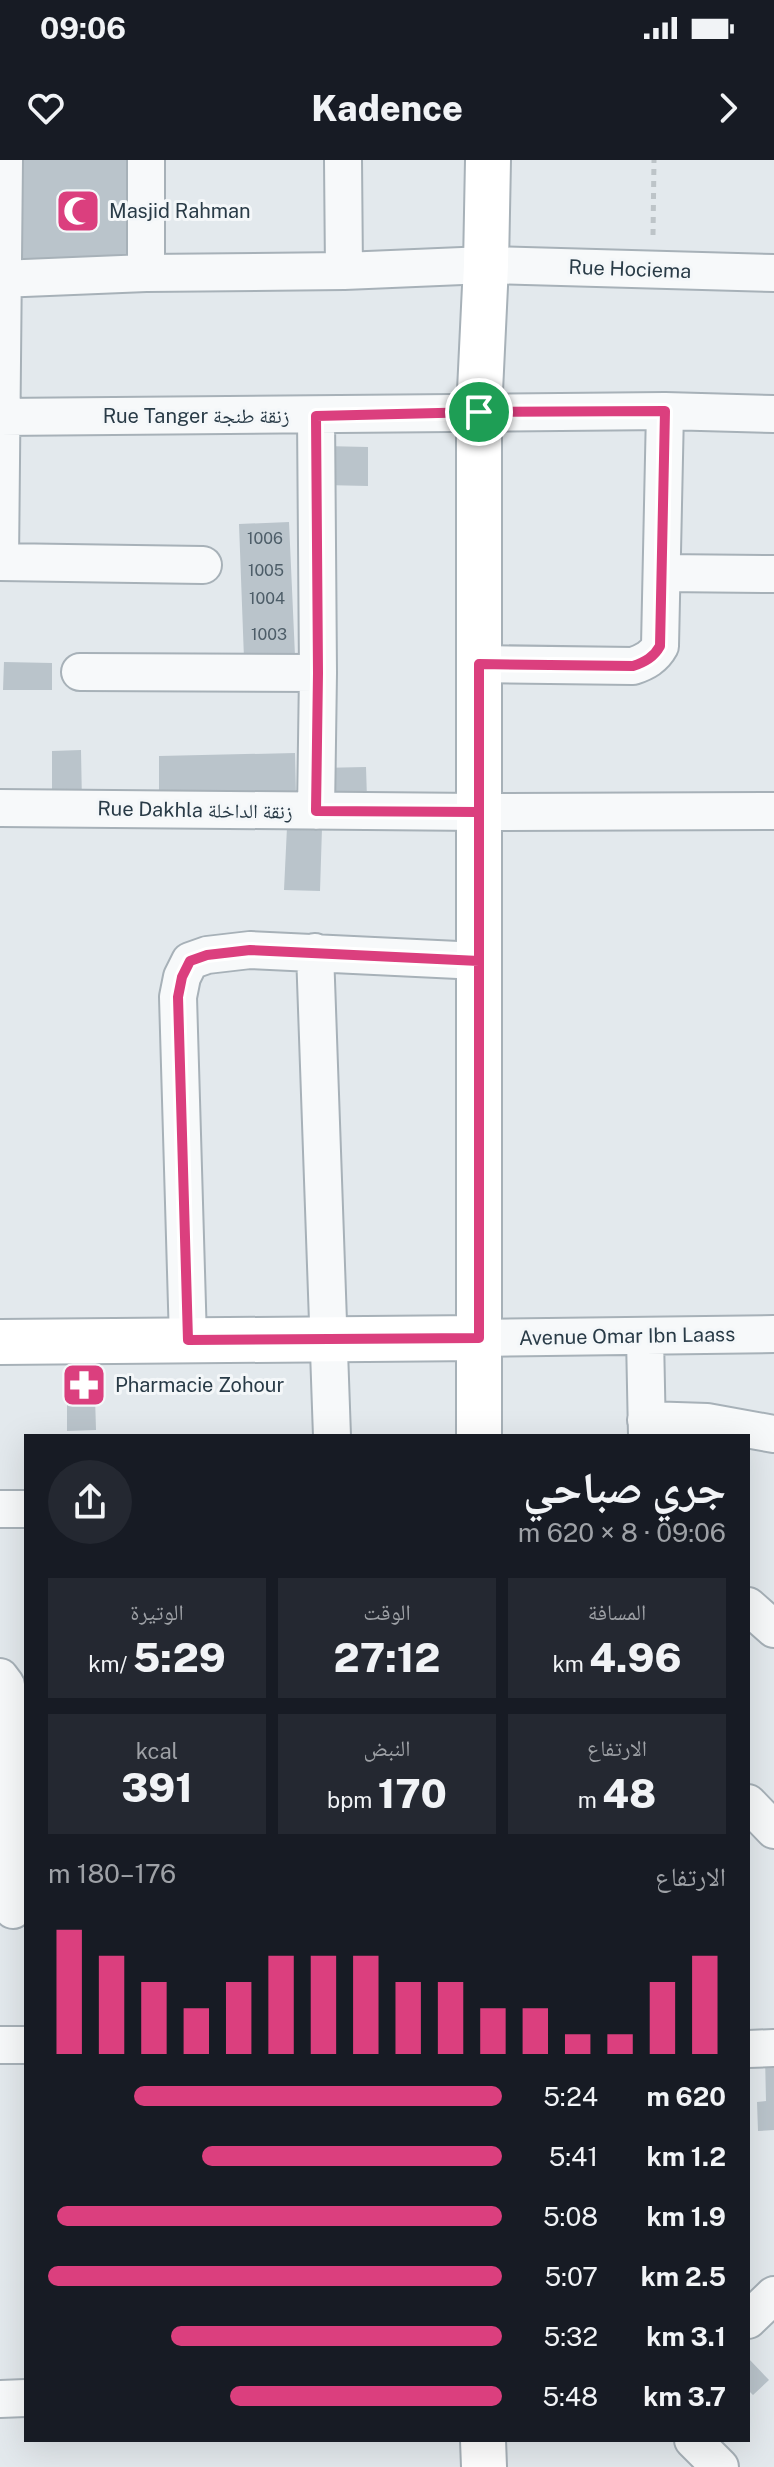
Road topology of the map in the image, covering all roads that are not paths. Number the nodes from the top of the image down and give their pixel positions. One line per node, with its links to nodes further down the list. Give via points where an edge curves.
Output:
1 (4, 160): 9 (street)
2 (146, 160): 7 (street)
3 (343, 160): 6 (street)
4 (488, 160): 5 (street)
5 (486, 265): 6 (street, Rue Hociema); 8 (street, Rue Hociema); 11 (street)
6 (344, 271): 7 (street, Rue Hociema)
7 (146, 273): 9 (street, Rue Hociema)
8 (774, 273)
9 (2, 279): 14 (street)
10 (665, 411): 11 (street, Rue Tanger زنقة طنجة); 12 (street, Rue Tanger زنقة طنجة); 17 (street)
11 (479, 412): 13 (street, Rue Tanger زنقة طنجة); 19 (street)
12 (774, 414)
13 (316, 416): 14 (street, Rue Tanger زنقة طنجة); 21 (street)
14 (2, 417): 15 (street)
15 (0, 562): 16 (street)
16 (203, 565)
17 (662, 573): 18 (street); 19 (street, via 660,646 645,661 633,666)
18 (774, 574)
19 (479, 664): 25 (street)
20 (80, 672): 21 (street)
21 (318, 673): 23 (street)
22 (0, 808): 23 (street, Rue Dakhla زنقة الداخلة)
23 (316, 811): 25 (street, Rue Dakhla زنقة الداخلة)
24 (774, 811): 25 (street, Rue Dakhla زنقة الداخلة)
25 (479, 812): 27 (street)
26 (315, 952): 27 (street); 30 (street); 32 (street, via 207,955 190,961 182,977 178,997)
27 (479, 961): 31 (street)
28 (774, 1334): 29 (street, Avenue Omar Ibn Laass)
29 (645, 1337): 31 (street, Avenue Omar Ibn Laass); 34 (street)
30 (329, 1338): 31 (street, Avenue Omar Ibn Laass); 32 (street, Avenue Omar Ibn Laass); 35 (street)
31 (479, 1338): 36 (street)
32 (188, 1340): 33 (street, Avenue Omar Ibn Laass)
33 (0, 1342)
34 (646, 1428): 37 (street, via 707,1422)
35 (332, 1434)
36 (479, 1434)
37 (774, 1434)
38 (0, 1509): 39 (street)
39 (24, 1509)
40 (750, 1608): 41 (street)
41 (774, 1629)
42 (0, 1677): 43 (street, via 6,1685)
43 (12, 1757): 46 (street)
44 (750, 1805): 45 (street)
45 (774, 1830)
46 (13, 1910)
47 (0, 2045): 48 (street)
48 (24, 2045)
49 (774, 2048): 50 (street)
50 (750, 2049)
51 (774, 2295): 52 (street)
52 (750, 2318)
53 (24, 2398): 54 (street)
54 (0, 2399)
55 (483, 2442): 57 (street)
56 (695, 2442): 58 (street)
57 (484, 2467)
58 (720, 2467)

